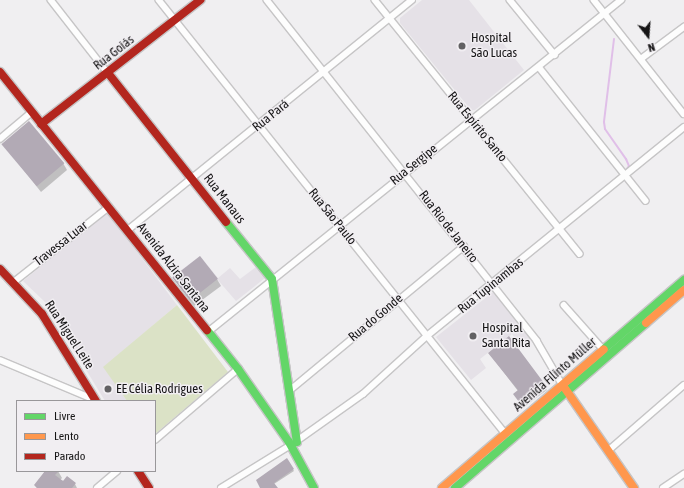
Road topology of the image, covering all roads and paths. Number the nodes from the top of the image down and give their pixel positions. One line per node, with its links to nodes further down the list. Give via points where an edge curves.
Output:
1 (51, 0): 19 (street, Rua Manaus)
2 (159, 0): 12 (street, Rua São Paulo)
3 (200, 0): 12 (main road, Rua Goiás)
4 (267, 0): 18 (street, Rua Rio de Janeiro)
5 (375, 0): 11 (street, Rua Espírito Santo)
6 (412, 0): 11 (street, Rua Pará)
7 (510, 0): 14 (street)
8 (594, 0): 10 (street)
9 (622, 0): 10 (street, Rua Sergipe)
10 (605, 13): 14 (street, Rua Sergipe); 15 (street)
11 (390, 18): 18 (street, Rua Pará); 22 (street, Rua Espírito Santo)
12 (175, 20): 19 (main road, Rua Goiás); 24 (street, Rua São Paulo)
13 (684, 27): 15 (street)
14 (555, 55): 16 (street, Rua Sergipe)
15 (641, 59): 21 (street)
16 (539, 67): 22 (street, Rua Sergipe); 28 (street)
17 (0, 72): 20 (main road, Avenida Alzira Santana)
18 (323, 72): 24 (street, Rua Pará); 27 (street, Rua Rio de Janeiro)
19 (108, 73): 23 (main road, Rua Goiás); 29 (main road, Rua Manaus)
20 (32, 112): 23 (main road, Avenida Alzira Santana); 26 (street)
21 (684, 114)
22 (471, 120): 27 (street, Rua Sergipe); 34 (street, Rua Espírito Santo)
23 (41, 124): 31 (main road, Avenida Alzira Santana)
24 (259, 125): 29 (street, Rua Pará); 32 (street, Rua São Paulo)
25 (684, 127): 28 (street, Rua Tupinambas)
26 (0, 139)
27 (404, 173): 32 (street, Rua Sergipe); 35 (street, Rua Rio de Janeiro)
28 (626, 175): 30 (street); 34 (street, Rua Tupinambas)
29 (193, 178): 33 (street, Rua Pará); 38 (main road, Rua Manaus)
30 (646, 202)
31 (109, 207): 33 (main road, Avenida Alzira Santana); 40 (street, Travessa Luar)
32 (339, 226): 38 (street, Rua Sergipe); 43 (street, Rua São Paulo)
33 (128, 230): 45 (main road, Avenida Alzira Santana)
34 (559, 230): 36 (street, Rua Espírito Santo); 41 (street, Rua Tupinambas)
35 (464, 246): 41 (street, Rua Rio de Janeiro); 43 (street, Rua do Gonde)
36 (580, 254)
37 (0, 269): 40 (main road, Rua Miguel Leite)
38 (272, 279): 45 (street, Rua Sergipe); 52 (main road, Rua Manaus)
39 (684, 280): 47 (main road, Avenida Filinto Müller)
40 (14, 282): 53 (main road, Rua Miguel Leite, via 42,314)
41 (493, 285): 46 (street, Rua Tupinambas); 51 (street, Rua Rio de Janeiro, via 537,341)
42 (684, 290): 51 (main road, Avenida Filinto Müller, via 574,384)
43 (398, 299): 46 (street, Rua São Paulo); 52 (street, Rua do Gonde)
44 (564, 305): 47 (street)
45 (208, 332): 49 (main road, Avenida Alzira Santana)
46 (427, 336): 54 (street, Rua São Paulo); 56 (street, Rua Tupinambas, via 363,394)
47 (603, 349): 51 (main road, Avenida Filinto Müller)
48 (0, 360): 53 (street)
49 (238, 369): 55 (street); 56 (main road, Avenida Alzira Santana)
50 (684, 385): 57 (street)
51 (564, 387): 54 (main road, Avenida Filinto Müller); 57 (main road); 66 (main road, Avenida Filinto Müller)
52 (289, 391): 56 (main road, Rua Manaus)
53 (95, 400)
54 (505, 433): 65 (main road, Avenida Filinto Müller)
55 (156, 439)
56 (294, 443): 63 (street, Rua Tupinambas); 64 (main road, Avenida Alzira Santana)
57 (608, 450): 67 (main road)
58 (116, 472): 61 (street)
59 (139, 472): 62 (main road)
60 (684, 474): 68 (street)
61 (96, 488)
62 (149, 488)
63 (220, 488)
64 (314, 488)
65 (442, 488)
66 (455, 488)
67 (634, 488)
68 (663, 488)

